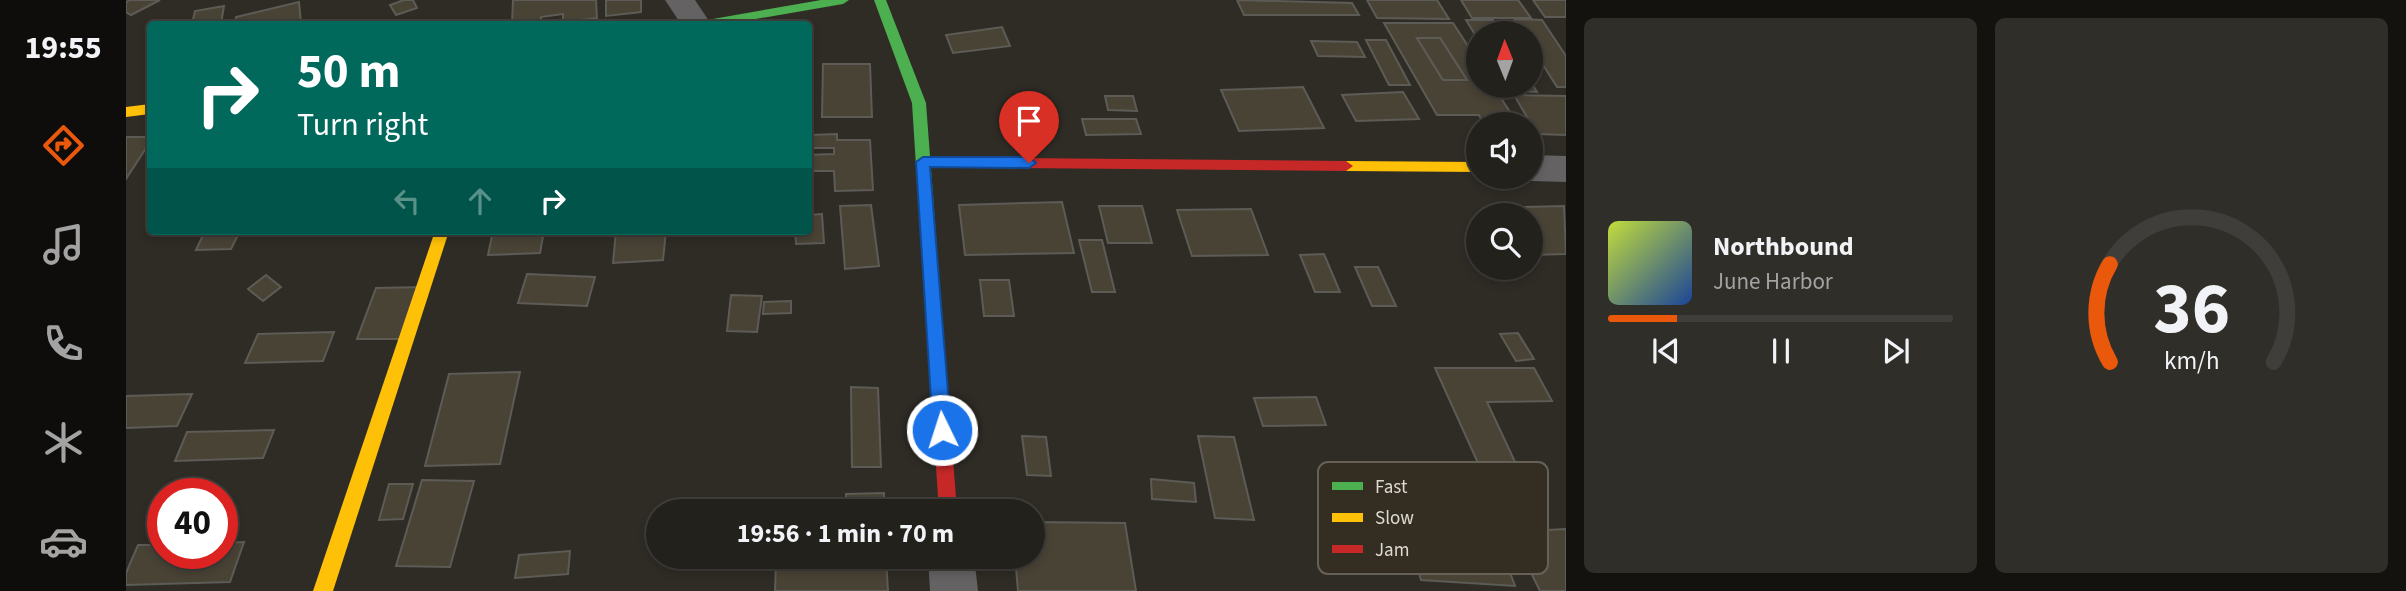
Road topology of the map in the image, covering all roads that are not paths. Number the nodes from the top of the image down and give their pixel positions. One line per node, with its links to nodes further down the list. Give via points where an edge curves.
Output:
1 (680, 0): 4 (street)
2 (844, 0): 5 (street)
3 (880, 0): 8 (street, via 919,103)
4 (694, 21)
5 (724, 21)
6 (147, 109): 7 (street)
7 (126, 112)
8 (923, 162): 9 (street); 13 (street)
9 (1466, 167)
10 (1543, 168): 11 (street)
11 (1566, 169)
12 (441, 235): 15 (street)
13 (947, 499)
14 (952, 569): 16 (street)
15 (323, 591)
16 (954, 591)

